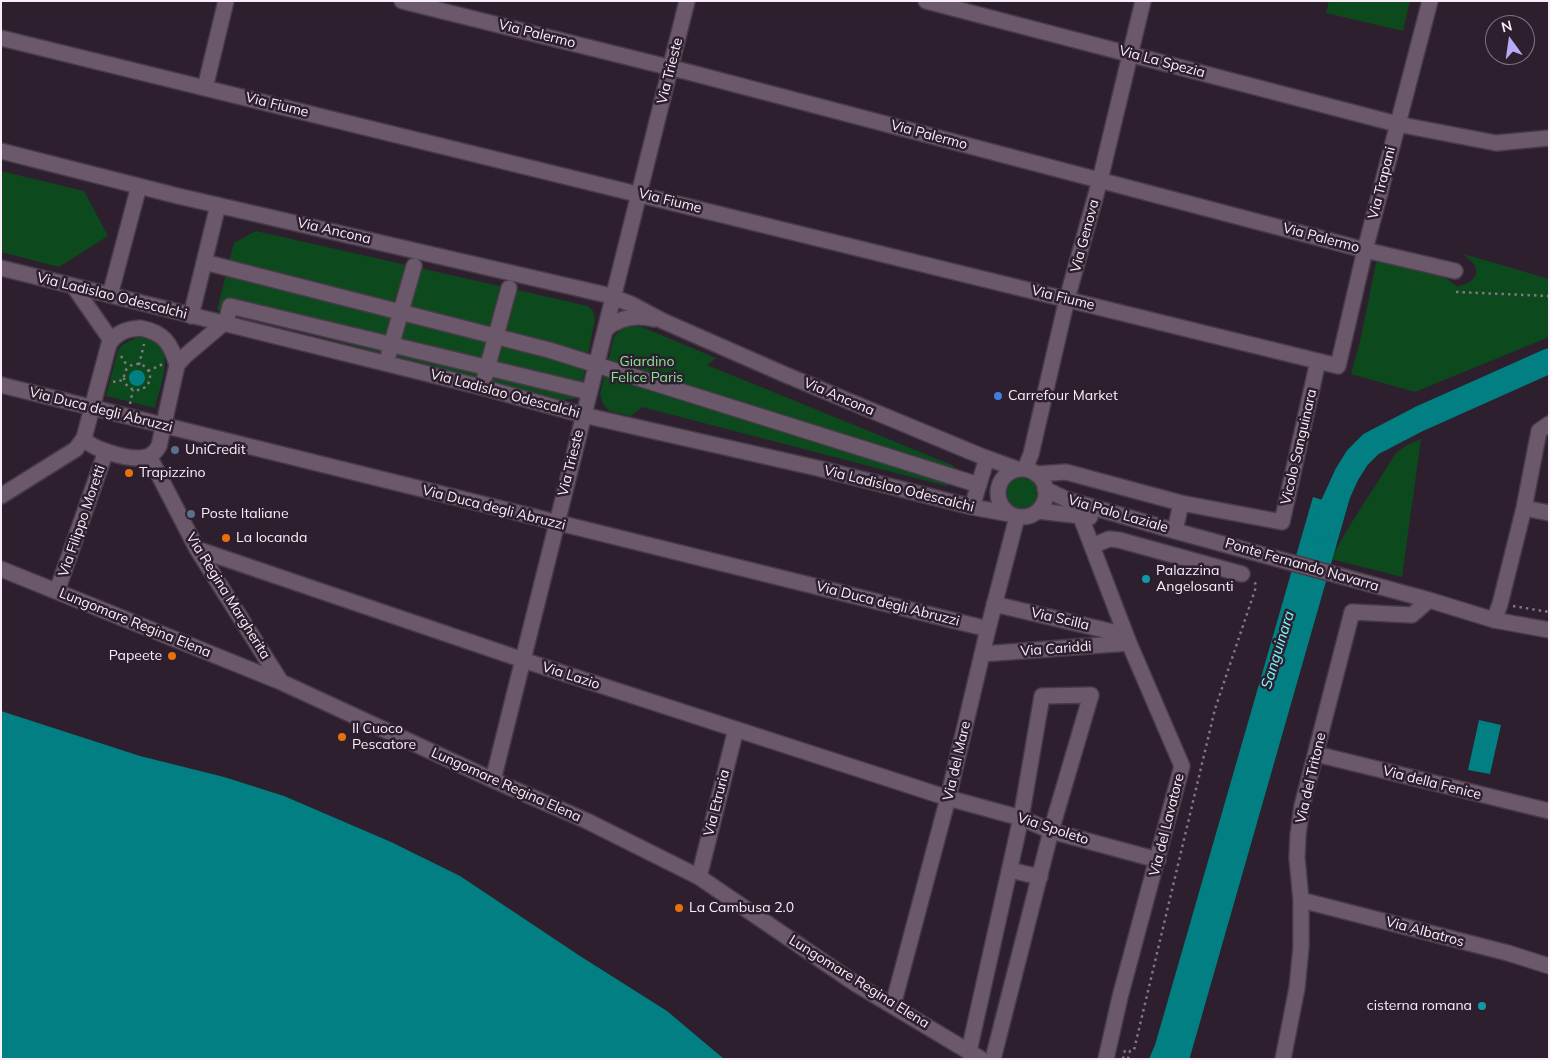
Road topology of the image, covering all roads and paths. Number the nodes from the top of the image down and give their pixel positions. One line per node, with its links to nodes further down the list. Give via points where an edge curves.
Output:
1 (226, 1): 10 (street)
2 (402, 1): 9 (street, Via Palermo)
3 (687, 1): 9 (street, Via Trieste)
4 (926, 1): 8 (street, Via La Spezia)
5 (1143, 1): 8 (street, Via Genova)
6 (1430, 1): 11 (street, Via Trapani)
7 (1, 38): 10 (street, Via Fiume)
8 (1130, 54): 11 (street, Via La Spezia); 14 (street, Via Genova)
9 (671, 68): 14 (street, Via Palermo); 16 (street, Via Trieste)
10 (205, 88): 16 (street, Via Fiume)
11 (1397, 124): 12 (street, Via La Spezia, via 1496,143); 18 (street, Via Trapani)
12 (1549, 138)
13 (1, 151): 15 (street, Via Ancona)
14 (1100, 180): 18 (street, Via Palermo); 29 (street, Via Genova)
15 (139, 186): 17 (street, Via Ancona); 26 (street)
16 (640, 194): 28 (street, Via Trieste); 29 (street, Via Fiume)
17 (218, 205): 19 (street); 28 (street, Via Ancona)
18 (1365, 250): 22 (street, Via Palermo); 44 (street, Via Trapani)
19 (204, 262): 30 (street); 31 (street)
20 (414, 266): 30 (street)
21 (1, 268): 23 (street, Via Ladislao Odescalchi)
22 (1455, 271)
23 (74, 286): 26 (street, Via Ladislao Odescalchi); 37 (street)
24 (509, 288): 36 (street)
25 (1456, 292): 27 (path)
26 (110, 295): 31 (street, Via Ladislao Odescalchi)
27 (1549, 296)
28 (614, 297): 32 (street, Via Ancona); 35 (street, Via Trieste)
29 (1067, 299): 39 (street, Via Fiume); 59 (street, Via Genova)
30 (400, 312): 36 (street); 38 (street)
31 (191, 316): 33 (street, Via Ladislao Odescalchi)
32 (663, 321): 35 (street, Via Ancona, via 633,317 618,321); 58 (street, Via Ancona)
33 (225, 323): 38 (street, via 230,306); 41 (street, Via Ladislao Odescalchi); 42 (street)
34 (148, 329): 37 (street, via 127,329); 40 (path); 42 (street, via 163,337)
35 (605, 330): 43 (street, Via Trieste)
36 (495, 337): 43 (street); 45 (street)
37 (111, 340): 51 (street)
38 (391, 344): 41 (street); 45 (street)
39 (1318, 361): 44 (street, Via Fiume); 63 (street, Vicolo Sanguinara, via 1282,522)
40 (139, 364): 48 (path, via 130,366 124,373 126,386); 48 (path, via 148,371 150,380 142,390)
41 (386, 364): 47 (street, Via Ladislao Odescalchi)
42 (177, 365): 54 (street)
43 (598, 365): 52 (street, Via Trieste); 60 (street)
44 (1338, 366)
45 (487, 368): 47 (street); 49 (street)
46 (1, 386): 51 (street, Via Duca degli Abruzzi)
47 (481, 387): 52 (street, Via Ladislao Odescalchi)
48 (133, 390): 50 (path)
49 (585, 391)
50 (130, 407)
51 (92, 408): 54 (street, Via Duca degli Abruzzi); 55 (street)
52 (584, 415): 64 (street, Via Ladislao Odescalchi); 70 (street, Via Trieste)
53 (1549, 424): 65 (street, via 1538,431)
54 (163, 425): 57 (street, via 159,446); 70 (street, Via Duca degli Abruzzi)
55 (84, 438): 56 (street); 62 (street, via 76,450)
56 (106, 451): 57 (street, via 132,458); 76 (street, Via Filippo Moretti)
57 (149, 456): 73 (street, Via Regina Margherita)
58 (987, 458): 59 (street, Via Ancona); 60 (street)
59 (1026, 471): 61 (street, via 1041,479); 63 (street, via 1066,472); 69 (street, via 1005,476 998,489 1000,503)
60 (980, 485): 64 (street)
61 (1045, 489): 66 (street, via 1045,498); 71 (street, Via Palo Laziale, via 1068,500)
62 (1, 496)
63 (1181, 503): 71 (street)
64 (972, 507): 69 (street, Via Ladislao Odescalchi)
65 (1524, 508): 67 (street); 79 (street)
66 (1038, 511): 68 (street, Via Palo Laziale); 69 (street, via 1026,517)
67 (1549, 513)
68 (1080, 515): 71 (street, Via Palo Laziale); 72 (street, Via del Lavatore)
69 (1013, 516): 78 (street, Via del Mare)
70 (556, 523): 80 (street, Via Duca degli Abruzzi); 84 (street, Via Trieste)
71 (1175, 531): 77 (street, Ponte Fernando Navarra)
72 (1092, 546): 75 (street, via 1109,539 1119,540); 82 (street, Via del Lavatore)
73 (196, 549): 84 (street, Via Lazio); 85 (street, Via Regina Margherita)
74 (1, 568): 76 (street, Lungomare Regina Elena)
75 (1242, 574): 105 (path, via 1253,581 1255,590 1215,709 1134,1050 1130,1051)
76 (57, 591): 85 (street, Lungomare Regina Elena)
77 (1429, 600): 79 (street); 87 (street, Via del Tritone, via 1412,615 1352,612)
78 (994, 604): 80 (street, Via del Mare); 82 (street, Via Scilla)
79 (1494, 620): 81 (street)
80 (988, 629): 83 (street, Via del Mare)
81 (1549, 630)
82 (1128, 639): 83 (street, Via Cariddi); 93 (street, Via del Lavatore, via 1182,766)
83 (982, 654): 89 (street, Via del Mare)
84 (522, 660): 86 (street, Via Lazio); 88 (street, Via Trieste)
85 (281, 682): 88 (street, Lungomare Regina Elena)
86 (736, 729): 89 (street, Via Lazio); 95 (street, Via Etruria)
87 (1316, 754): 90 (street, Via della Fenice); 97 (street, Via del Tritone, via 1298,835)
88 (493, 780): 95 (street, Lungomare Regina Elena, via 587,821)
89 (948, 798): 91 (street, Via Spoleto); 99 (street, Via del Mare)
90 (1549, 812)
91 (1021, 818): 92 (street, Via Spoleto); 92 (street, via 1042,696 1092,695); 94 (street)
92 (1051, 831): 93 (street, Via Spoleto); 96 (street)
93 (1158, 860): 104 (street, Via del Lavatore)
94 (1010, 870): 96 (street); 100 (street)
95 (698, 877): 99 (street, Lungomare Regina Elena, via 856,984)
96 (1040, 877): 101 (street)
97 (1301, 900): 98 (street, Via Albatros); 106 (street, Via del Tritone, via 1297,988)
98 (1549, 966)
99 (893, 1004): 102 (street, Lungomare Regina Elena)
100 (976, 1022): 101 (street); 102 (street)
101 (1001, 1028): 103 (street)
102 (975, 1055)
103 (992, 1059)
104 (1106, 1059)
105 (1128, 1059)
106 (1283, 1059)

